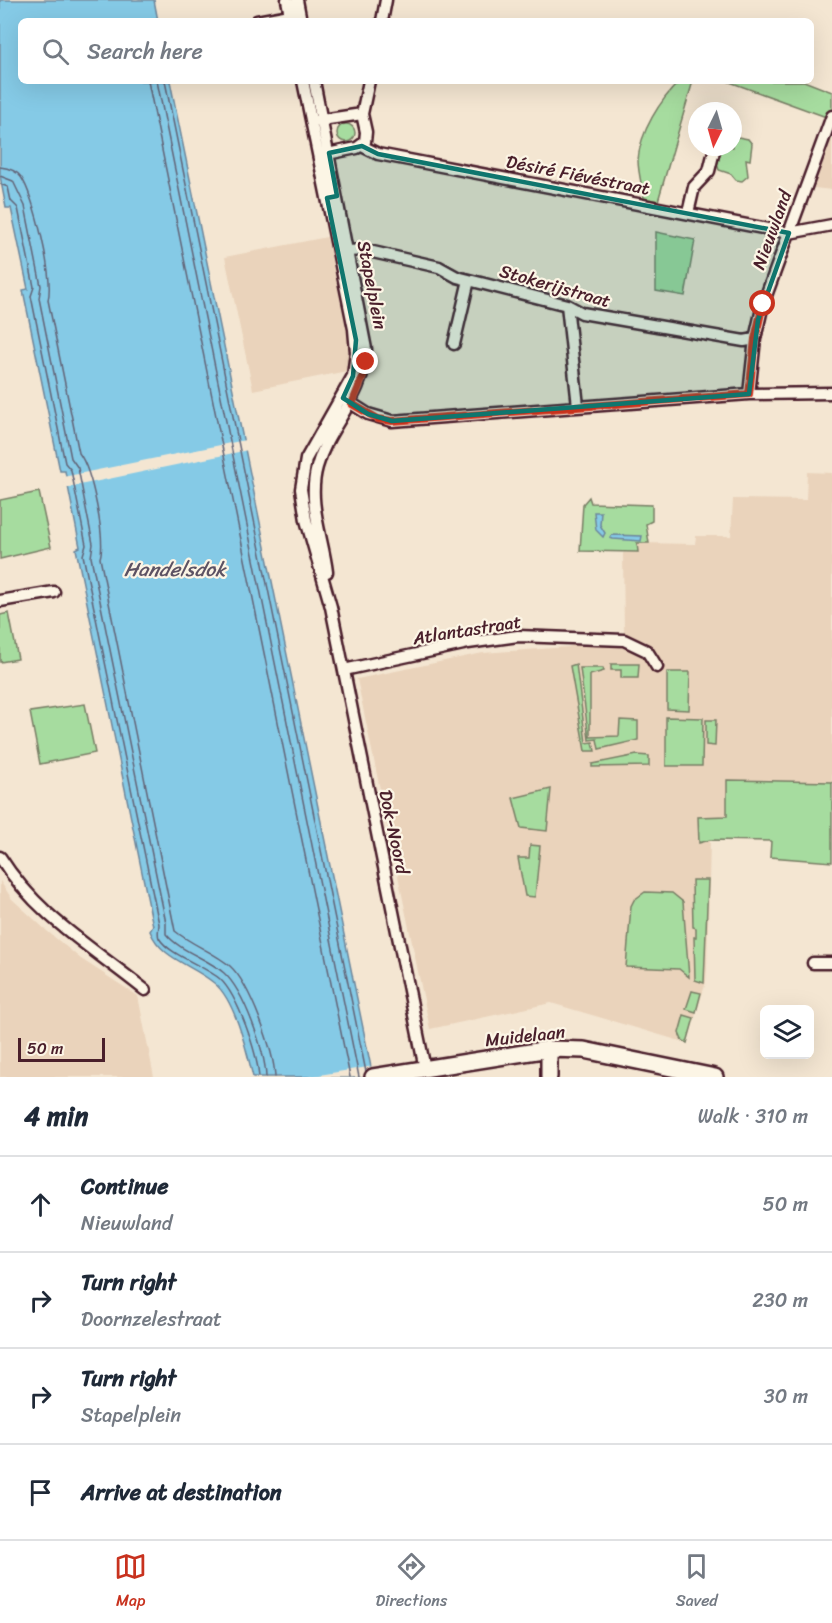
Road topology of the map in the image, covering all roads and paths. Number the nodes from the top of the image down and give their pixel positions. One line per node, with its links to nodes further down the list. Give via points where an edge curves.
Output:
1 (287, 0): 4 (street)
2 (297, 0): 5 (street)
3 (386, 0): 6 (street)
4 (291, 18)
5 (300, 18)
6 (383, 18)
7 (304, 84): 12 (street)
8 (314, 84): 12 (street)
9 (368, 84): 10 (street)
10 (362, 114): 12 (street); 13 (street, via 366,137)
11 (832, 116): 19 (street, Nieuwland)
12 (317, 121): 14 (street, Stapelplein)
13 (362, 146): 14 (street); 17 (street, Désiré Fiévéstraat, via 378,154)
14 (323, 154): 16 (street, Stapelplein)
15 (713, 156): 17 (street, via 709,171 694,187)
16 (332, 197): 20 (street, Stapelplein); 27 (street, Stapelplein, via 356,340)
17 (688, 213): 19 (street, Désiré Fiévéstraat)
18 (832, 225): 19 (street)
19 (789, 233): 23 (street, Nieuwland, via 763,304)
20 (348, 251): 21 (street, Stokerijstraat, via 364,250 439,267); 27 (street, Stapelplein, via 366,349 363,377)
21 (469, 280): 22 (street, Stokerijstraat); 24 (street)
22 (567, 304): 23 (street, Stokerijstraat, via 582,314 619,321 744,341); 28 (street)
23 (755, 339): 26 (street, Nieuwland)
24 (454, 344)
25 (832, 393): 26 (street)
26 (749, 394): 28 (street)
27 (347, 401): 28 (street, via 378,419 392,421); 29 (street, Stapelplein, via 311,450); 30 (street, Stapelplein, via 321,454)
28 (578, 406)
29 (302, 481): 32 (street, Dok-Noord, via 306,520)
30 (314, 482): 32 (street, Dok-Noord)
31 (54, 592): 33 (street)
32 (330, 601): 35 (street, Dok-Noord)
33 (0, 602)
34 (657, 667): 35 (street, Atlantastraat, via 647,651 624,640 518,636)
35 (344, 670): 41 (street, Dok-Noord)
36 (0, 857): 39 (street, via 52,920)
37 (813, 963): 38 (street)
38 (832, 963)
39 (145, 990)
40 (549, 1049): 41 (main road, Muidelaan); 43 (main road); 44 (main road, Muidelaan, via 584,1050)
41 (424, 1069): 42 (main road, Muidelaan)
42 (373, 1077)
43 (549, 1077)
44 (715, 1077)

